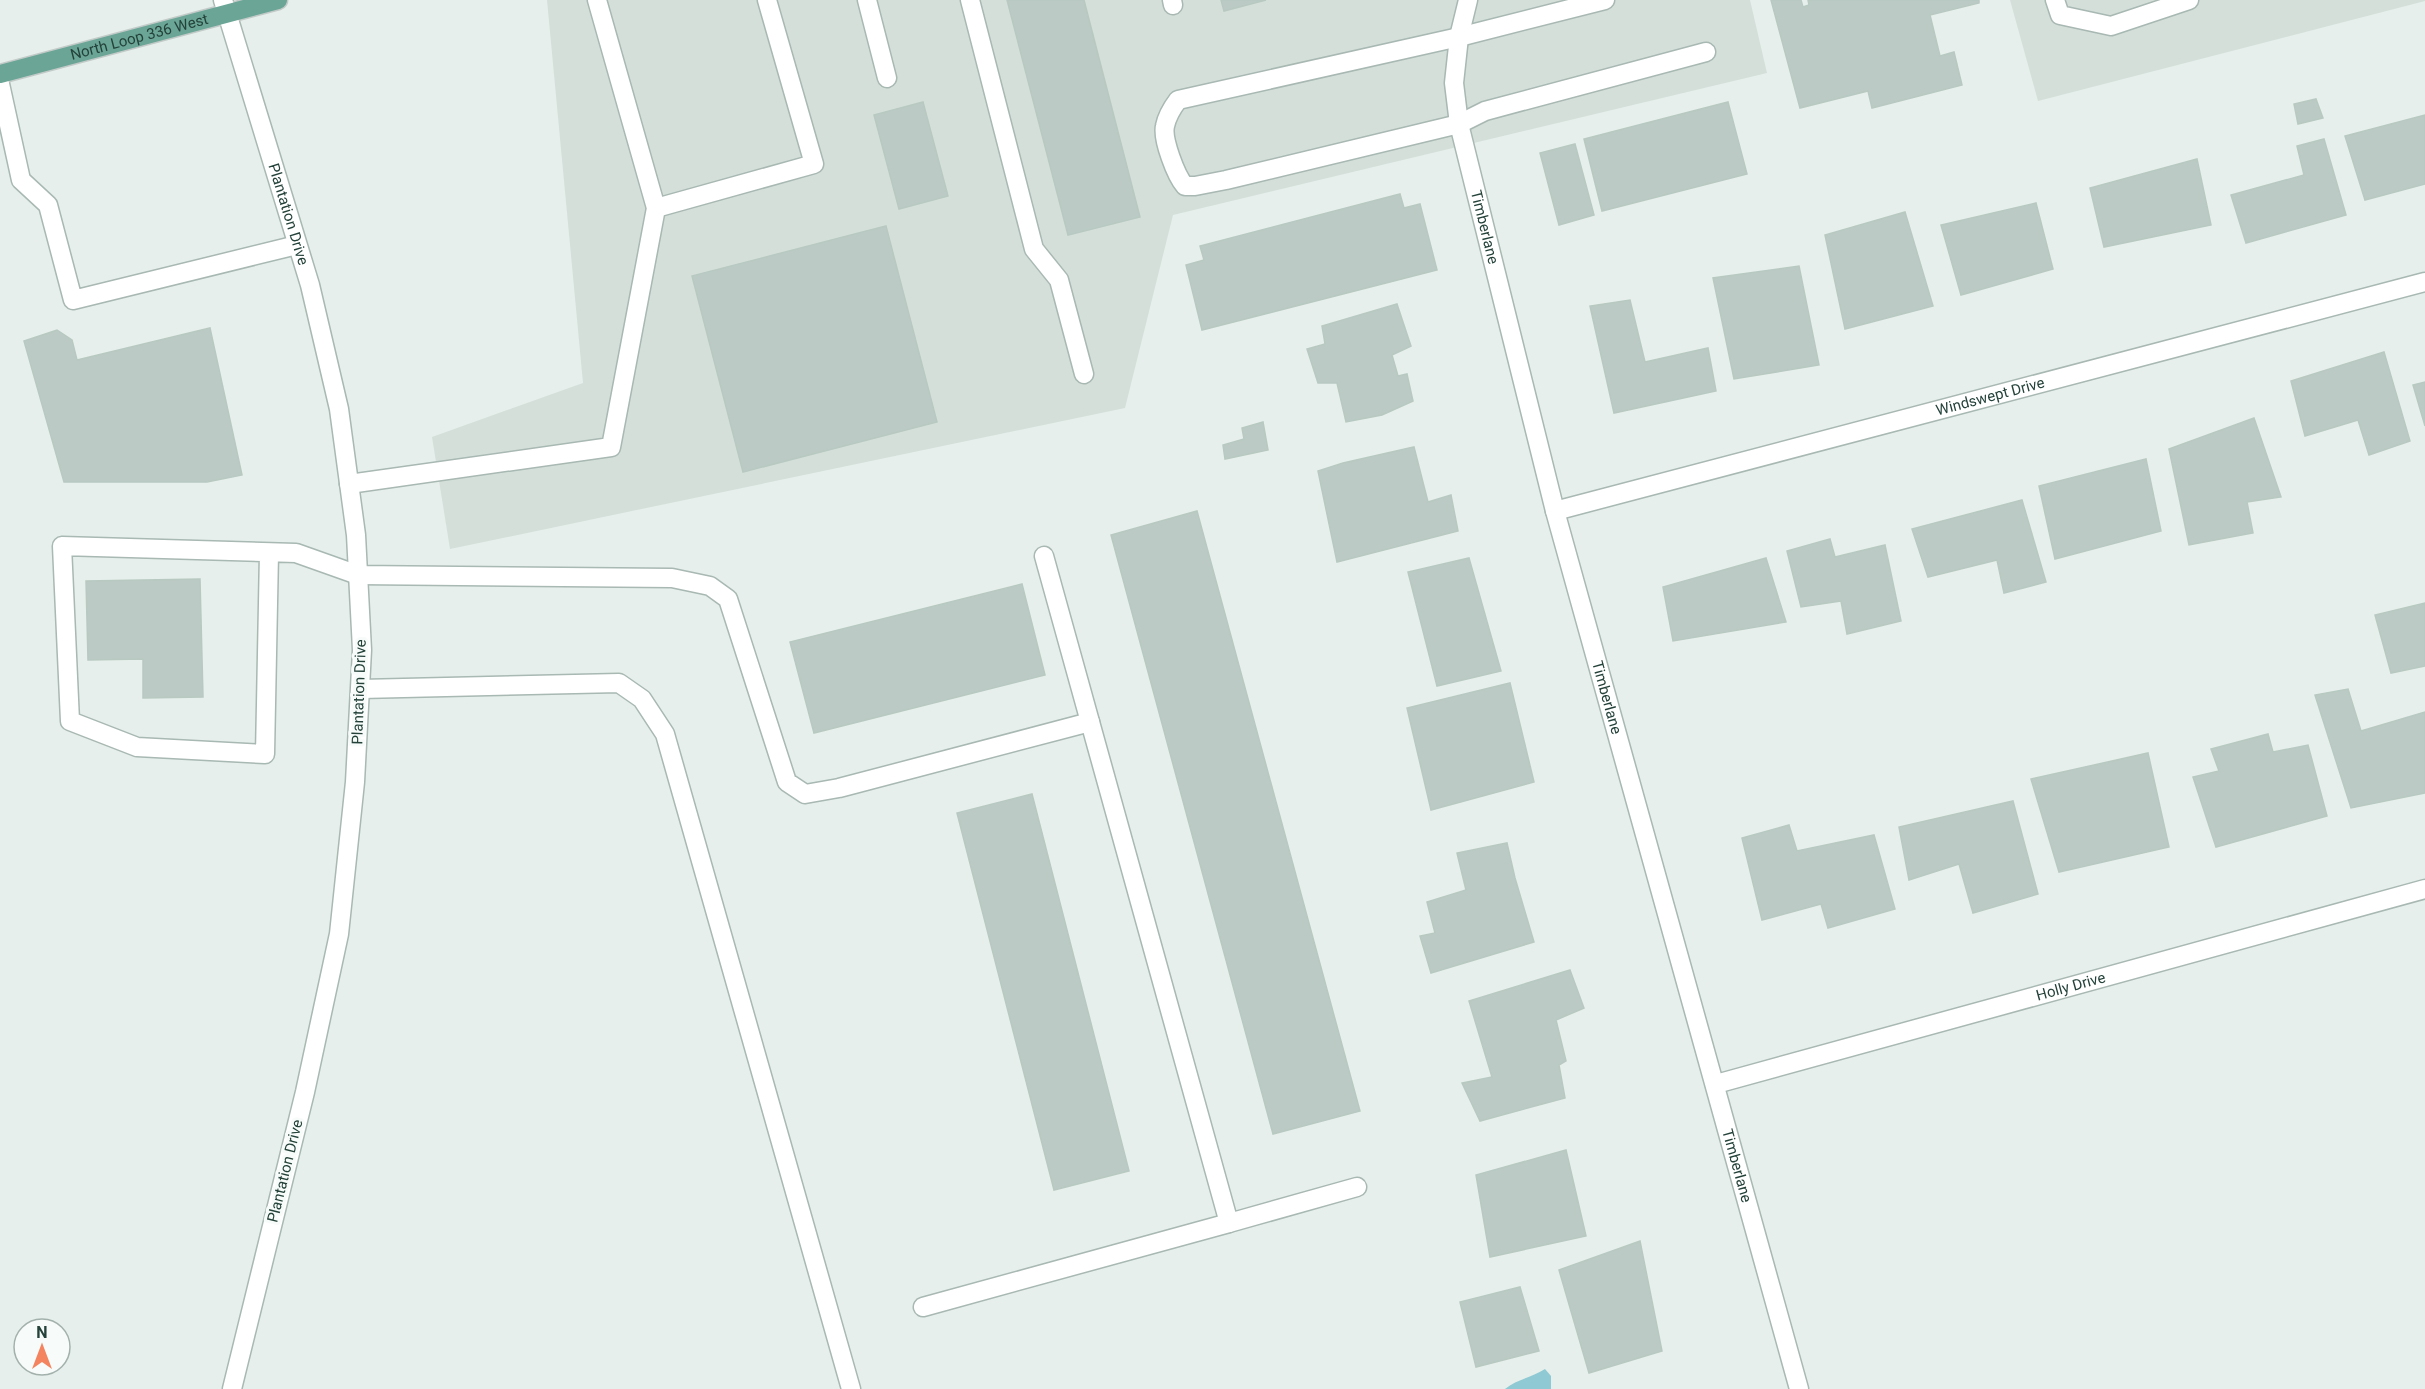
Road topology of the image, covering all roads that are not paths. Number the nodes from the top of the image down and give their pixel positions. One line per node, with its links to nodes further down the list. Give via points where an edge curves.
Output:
1 (278, 0): 10 (main road, North Loop 336 West)
2 (597, 0): 17 (street)
3 (767, 0): 17 (street, via 814,164)
4 (867, 0): 14 (street)
5 (970, 0): 20 (street, via 1034,249 1059,280)
6 (1468, 0): 11 (street, Timberlane)
7 (1605, 0): 11 (street)
8 (2055, 0): 9 (street, via 2060,15 2111,26)
9 (2189, 0)
10 (224, 7): 13 (main road, North Loop 336 West); 18 (street, Plantation Drive)
11 (1459, 37): 16 (street, Timberlane, via 1454,83); 16 (street, via 1178,100 1164,129 1177,176 1185,186 1195,186)
12 (1706, 52): 16 (street, via 1485,111)
13 (0, 74)
14 (887, 78)
15 (0, 84): 18 (street, via 21,180 48,205 73,300)
16 (1459, 124): 22 (street, Timberlane)
17 (656, 208): 21 (street, via 610,447)
18 (297, 245): 21 (street, Plantation Drive, via 339,409)
19 (2425, 282): 22 (street, Windswept Drive)
20 (1084, 374)
21 (349, 484): 25 (street, Plantation Drive)
22 (1554, 511): 29 (street, Timberlane)
23 (269, 553): 23 (street, via 62,546 70,721 137,747 265,754); 25 (street, via 296,554)
24 (1044, 556): 27 (street)
25 (358, 575): 26 (street, Plantation Drive); 27 (street, via 672,578 710,586 728,599 787,782 805,794)
26 (362, 689): 33 (street, Plantation Drive, via 339,934 305,1092); 34 (street, via 619,683 642,699 665,734)
27 (1090, 722): 31 (street)
28 (2425, 889): 29 (street, Holly Drive)
29 (1716, 1084): 35 (street, Timberlane)
30 (1357, 1187): 31 (street)
31 (1229, 1223): 32 (street)
32 (923, 1307)
33 (232, 1389)
34 (850, 1389)
35 (1799, 1389)

